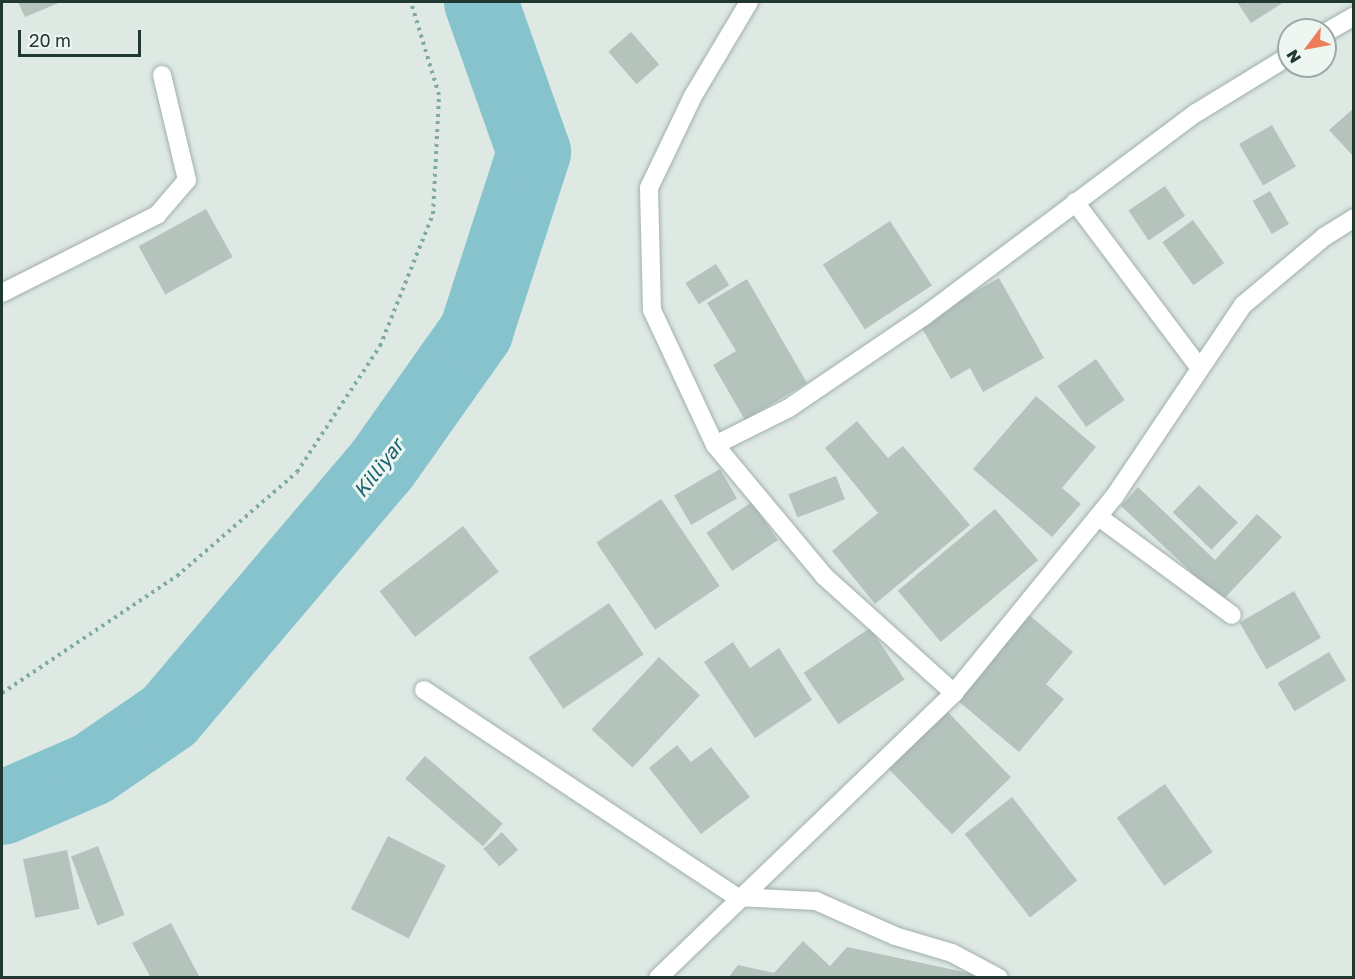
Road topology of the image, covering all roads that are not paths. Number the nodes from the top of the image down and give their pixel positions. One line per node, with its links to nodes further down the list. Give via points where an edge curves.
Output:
1 (749, 2): 10 (street, via 693,96 649,188 652,310)
2 (1353, 16): 3 (street)
3 (1337, 26)
4 (1277, 63): 6 (street, via 1196,113)
5 (162, 75): 8 (street, via 187,180 158,215)
6 (1075, 202): 9 (street); 10 (street, via 922,317 789,408)
7 (1353, 218): 9 (street, via 1324,237 1243,305)
8 (2, 293)
9 (1199, 367): 11 (street)
10 (715, 445): 14 (street, via 825,576)
11 (1099, 517): 12 (street); 14 (street)
12 (1232, 615)
13 (424, 690): 15 (street)
14 (954, 693): 15 (street)
15 (737, 897): 16 (street); 17 (street, via 816,901 895,936 952,954)
16 (658, 978)
17 (999, 978)

